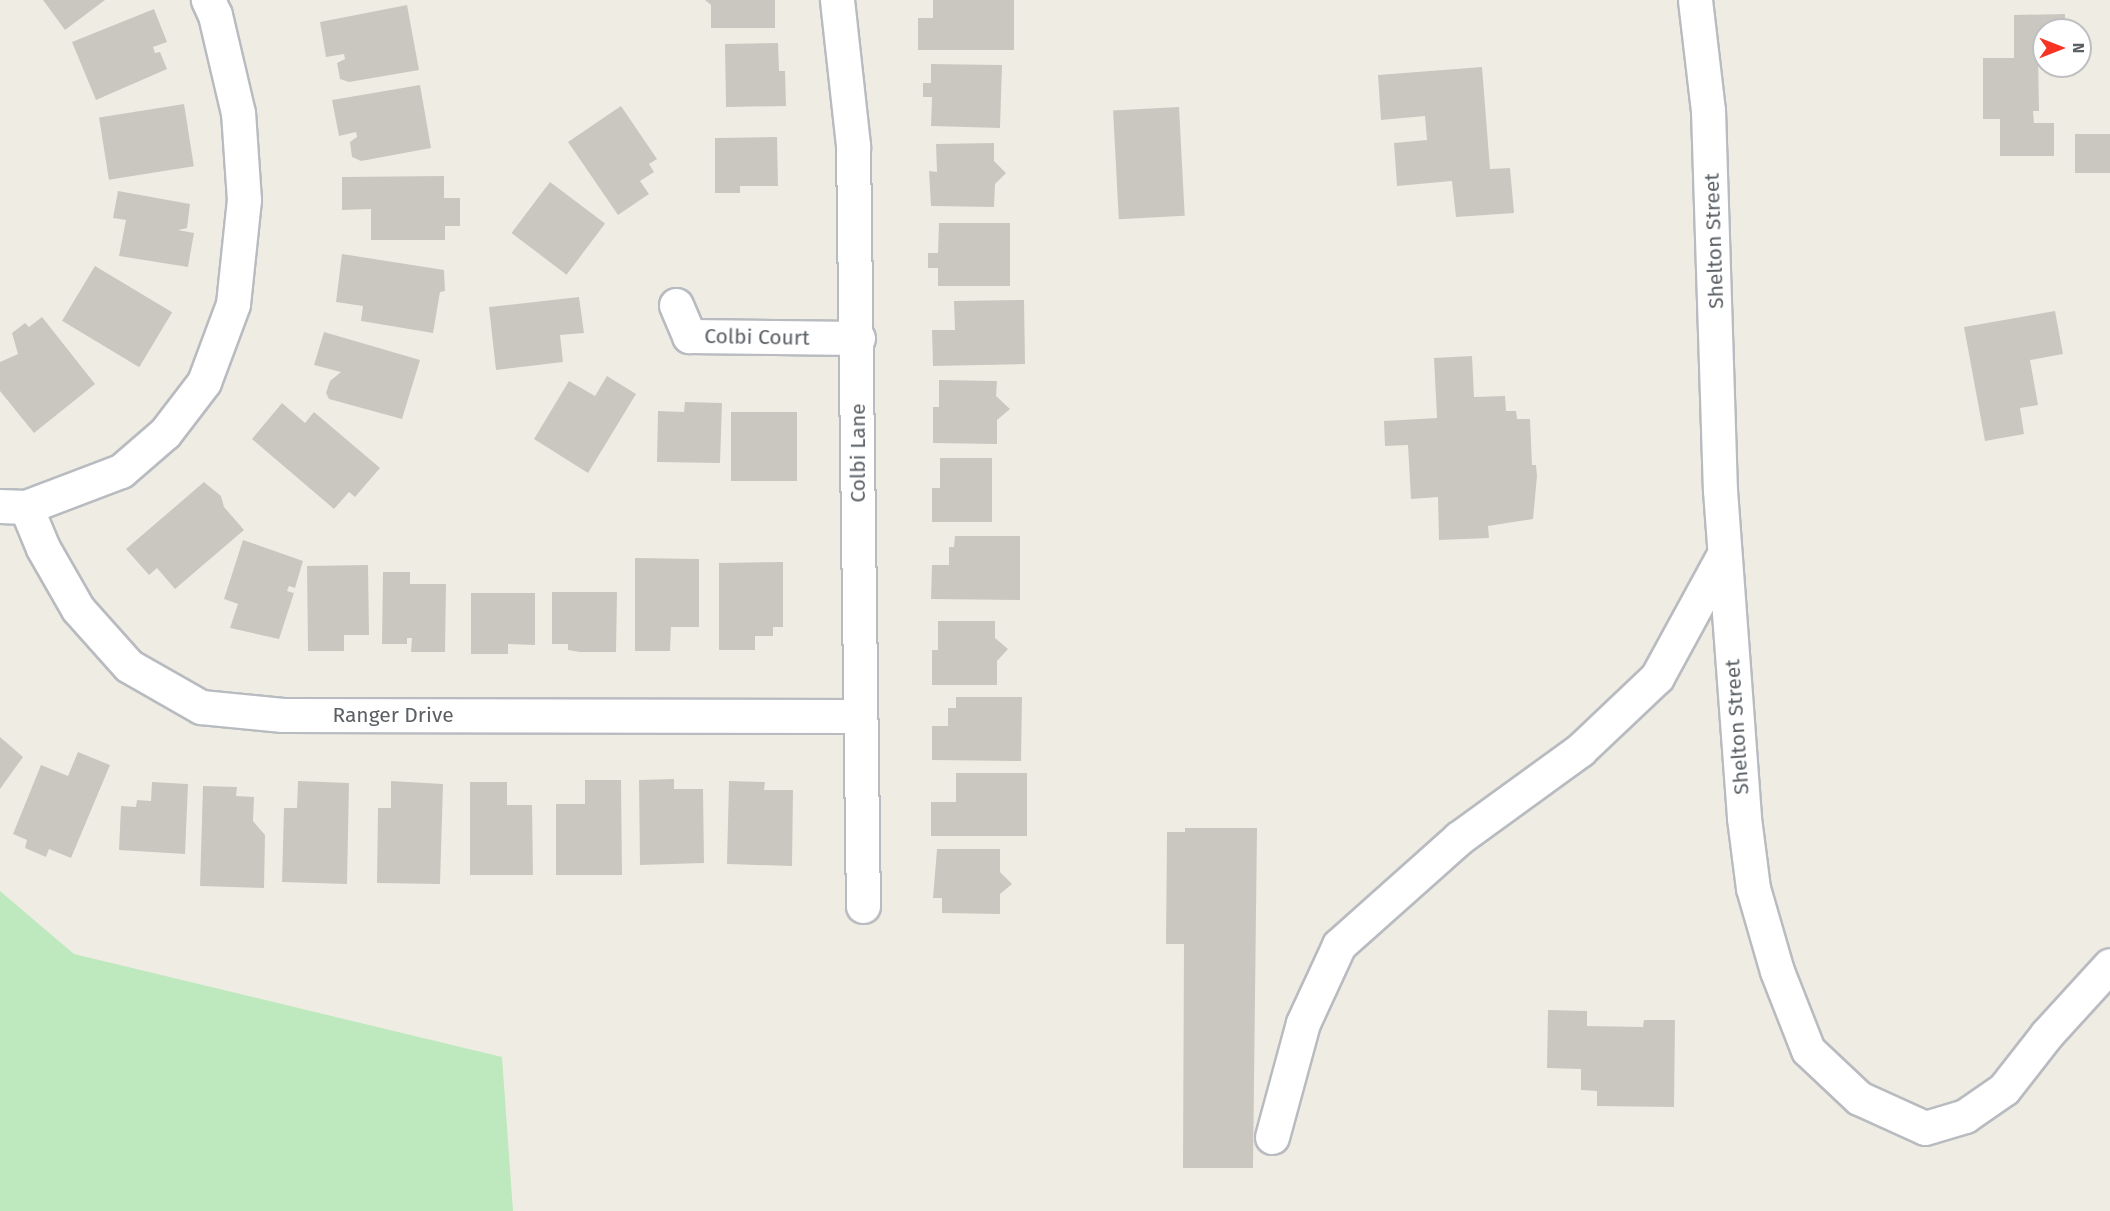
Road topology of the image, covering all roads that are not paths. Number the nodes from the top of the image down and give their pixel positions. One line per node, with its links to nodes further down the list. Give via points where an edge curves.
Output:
1 (208, 0): 6 (street, via 238,113 244,200 233,304 204,382 165,433 121,471)
2 (837, 0): 5 (street, Colbi Lane, via 853,146)
3 (1695, 0): 7 (street, Shelton Street, via 1708,110)
4 (676, 305): 5 (street, Colbi Court, via 689,336)
5 (858, 338): 8 (street, Colbi Lane)
6 (13, 507): 8 (street, Ranger Drive, via 43,548 78,609 129,666 201,707 283,715)
7 (1725, 554): 10 (street, Shelton Street, via 1753,888 1777,970 1808,1050 1859,1098 1925,1128 1965,1116 2004,1089 2047,1034); 11 (street, via 1657,677 1580,750 1459,838 1338,945 1303,1023)
8 (860, 716): 9 (street, Colbi Lane)
9 (863, 906)
10 (2110, 965)
11 (1272, 1137)

